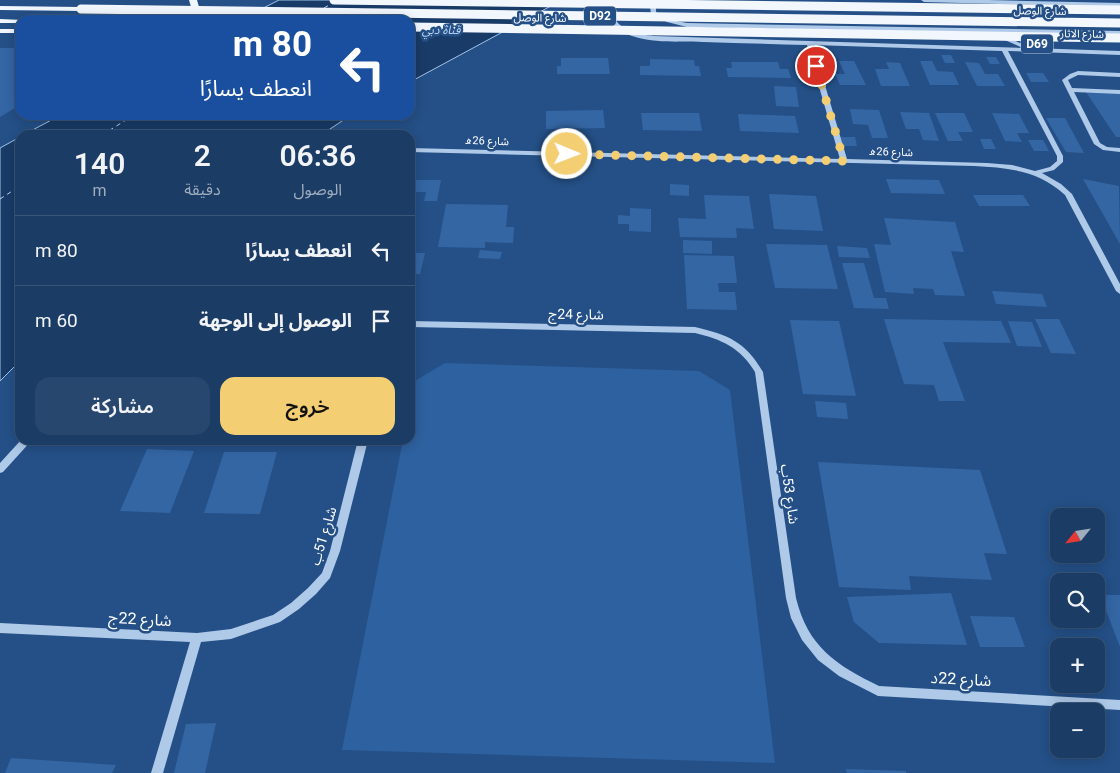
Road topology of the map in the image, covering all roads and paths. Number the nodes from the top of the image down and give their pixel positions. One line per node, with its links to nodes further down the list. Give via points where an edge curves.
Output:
1 (193, 0): 10 (main road, via 195,7)
2 (334, 0): 9 (main road, شارع الوصل / D92, bridge)
3 (619, 0): 21 (street, via 608,12 611,22 640,36)
4 (661, 0): 15 (street, via 653,6 653,13 666,21 687,25)
5 (924, 0): 6 (street)
6 (1026, 1): 7 (street)
7 (1120, 5)
8 (0, 8): 13 (main road, شارع الوصل / D92, bridge)
9 (1120, 10)
10 (189, 15)
11 (0, 21): 12 (main road)
12 (15, 21)
13 (1120, 23)
14 (415, 27): 19 (main road, شارع الوصل / D92, bridge)
15 (986, 30): 18 (street); 24 (street)
16 (0, 31): 17 (main road)
17 (15, 31)
18 (1120, 32)
19 (955, 35): 20 (main road, شارع الوصل / D92, bridge); 22 (main road, شارع الاثار / D69, bridge, via 1002,43)
20 (1120, 38)
21 (810, 44): 23 (street); 33 (street)
22 (1120, 46)
23 (1004, 49): 24 (street); 34 (street, via 1060,156 1056,167)
24 (1032, 50): 25 (street)
25 (1120, 53)
26 (1120, 74): 27 (street, via 1072,75 1065,80)
27 (1069, 90): 28 (street); 29 (street)
28 (1120, 92)
29 (1097, 144): 30 (street); 32 (street, via 1105,149)
30 (1120, 144)
31 (415, 150): 33 (street, شارع 26ه)
32 (1120, 150)
33 (844, 161): 34 (street, شارع 26ه, via 1008,166)
34 (1035, 172): 35 (street, via 1055,182 1068,194)
35 (1120, 291)
36 (415, 324): 37 (street, شارع 24ج, via 695,330)
37 (738, 346): 44 (street, شارع 53ب, via 752,358 759,372 791,598 799,624)
38 (22, 445): 40 (street)
39 (362, 445): 41 (street, شارع 51ب, via 335,551 326,574 301,601)
40 (0, 469)
41 (276, 619): 43 (street, شارع 22ج, via 231,634)
42 (0, 628): 43 (street, شارع 22ج)
43 (197, 638): 46 (street)
44 (814, 649): 45 (street, شارع 22د, via 843,674 878,691)
45 (1120, 705)
46 (157, 773)

